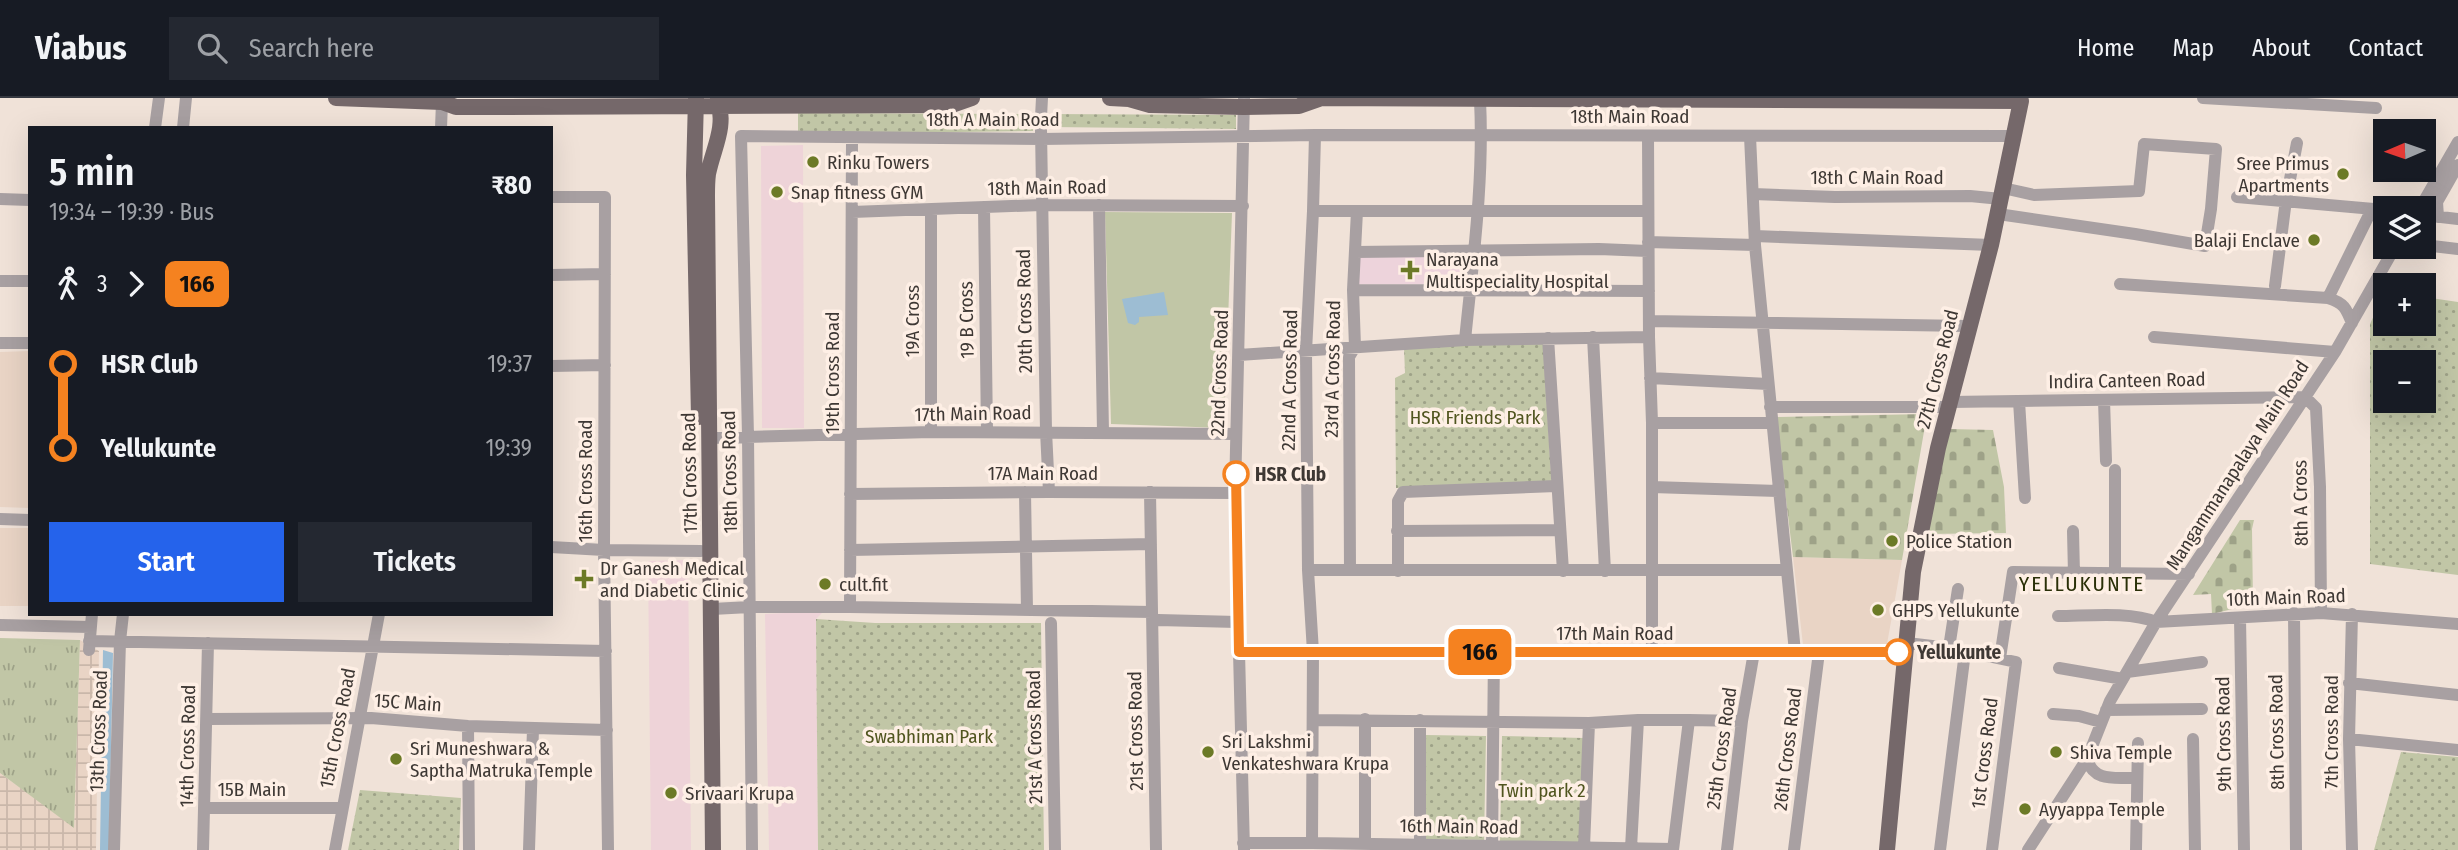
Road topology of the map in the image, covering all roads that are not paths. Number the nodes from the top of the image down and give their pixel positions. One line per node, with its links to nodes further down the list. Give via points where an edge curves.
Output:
1 (159, 98): 24 (street)
2 (186, 98): 25 (street)
3 (336, 98): 15 (main road)
4 (1042, 98): 27 (street, 20th Cross Road)
5 (1110, 98): 6 (main road)
6 (1130, 98): 22 (main road, via 1150,105)
7 (1317, 98): 8 (main road); 22 (main road, via 1299,106)
8 (1326, 98): 17 (main road)
9 (2203, 98): 23 (street)
10 (1526, 99): 11 (main road); 17 (main road)
11 (1587, 99): 12 (main road)
12 (1612, 99): 13 (main road)
13 (1807, 99): 14 (main road)
14 (1957, 99): 18 (main road)
15 (446, 100): 21 (main road, via 456,107); 26 (street)
16 (964, 100): 20 (main road, via 952,105)
17 (1480, 100): 29 (street)
18 (2022, 100): 33 (main road, 27th Cross Road)
19 (696, 102): 20 (main road); 21 (main road); 38 (main road, 17th Cross Road)
20 (719, 102): 39 (main road, 17th Cross Road, via 722,116)
21 (485, 103)
22 (1244, 103): 34 (street, 22nd Cross Road)
23 (2376, 108)
24 (155, 126)
25 (183, 126)
26 (441, 126)
27 (1041, 129): 34 (street, 18th A Main Road); 35 (street, 18th A Main Road); 50 (street, 20th Cross Road)
28 (1315, 135): 29 (street, 18th Main Road); 34 (street, 18th Main Road); 56 (street, 22nd A Cross Road)
29 (1482, 135): 31 (street, 18th Main Road); 58 (street)
30 (741, 136): 35 (street, 18th A Main Road); 115 (street, 18th Cross Road)
31 (1647, 136): 32 (street, 18th Main Road); 59 (street)
32 (1750, 136): 33 (street, 18th Main Road); 41 (street)
33 (2015, 136): 48 (main road, 27th Cross Road)
34 (1244, 137): 52 (street, 22nd Cross Road)
35 (852, 139): 60 (street, 19th Cross Road)
36 (2458, 142): 43 (street)
37 (2297, 143): 49 (street)
38 (695, 161): 39 (main road); 136 (main road, 17th Cross Road)
39 (712, 161): 116 (main road, 17th Cross Road, via 707,196)
40 (2458, 165): 61 (street, via 2437,201)
41 (1753, 194): 48 (street, 18th C Main Road); 65 (street)
42 (2034, 195): 48 (street); 63 (street); 63 (street, via 2139,191 2144,144 2216,149 2205,246)
43 (2427, 196)
44 (553, 197): 73 (street, 16th Cross Road, via 605,197)
45 (2237, 197): 49 (street)
46 (0, 199): 47 (street)
47 (28, 200)
48 (2001, 200): 63 (street); 66 (main road, 27th Cross Road)
49 (2286, 200): 54 (street); 78 (street)
50 (1041, 205): 51 (street, 18th Main Road); 53 (street, 18th Main Road); 109 (street, 20th Cross Road)
51 (1099, 205): 52 (street, 18th Main Road); 112 (street)
52 (1243, 206): 97 (street, 22nd Cross Road)
53 (984, 207): 55 (street, 18th Main Road); 111 (street, 19 B Cross)
54 (2373, 209)
55 (931, 210): 60 (street, 18th Main Road); 110 (street, 19A Cross)
56 (1313, 211): 57 (street); 95 (street, 22nd A Cross Road)
57 (1357, 211): 58 (street); 71 (street, 23rd A Cross Road)
58 (1477, 211): 59 (street); 69 (street)
59 (1647, 211): 67 (street)
60 (852, 212): 114 (street, 19th Cross Road)
61 (2438, 217): 62 (street)
62 (2458, 219)
63 (2027, 220)
64 (2373, 220): 82 (street)
65 (1755, 240): 66 (street); 67 (street); 84 (street)
66 (1991, 245): 86 (main road, 27th Cross Road)
67 (1648, 246): 69 (street); 81 (street)
68 (2436, 246): 70 (street)
69 (1474, 249): 71 (street); 80 (street)
70 (2458, 249)
71 (1355, 252): 79 (street, 23rd A Cross Road)
72 (2388, 259): 85 (street, Mangammanapalaya Main Road)
73 (605, 274): 74 (street); 98 (street, 16th Cross Road)
74 (553, 275)
75 (0, 281): 76 (street)
76 (28, 281)
77 (2120, 284): 82 (street)
78 (2275, 286)
79 (1353, 289): 80 (street); 94 (street, 23rd A Cross Road)
80 (1470, 289): 81 (street); 91 (street)
81 (1649, 290): 83 (street)
82 (2328, 298): 85 (street, via 2347,308)
83 (1649, 321): 84 (street); 88 (street)
84 (1762, 323): 86 (street); 101 (street)
85 (2351, 323): 96 (street, Mangammanapalaya Main Road)
86 (1968, 326): 105 (main road, 27th Cross Road)
87 (1593, 337): 88 (street); 90 (street); 142 (street)
88 (1649, 337): 100 (street)
89 (2154, 337): 96 (street)
90 (1548, 338): 91 (street); 117 (street)
91 (1465, 340): 94 (street)
92 (0, 343): 93 (street)
93 (28, 343)
94 (1355, 347): 95 (street); 138 (street, 23rd A Cross Road, via 1349,357)
95 (1306, 352): 97 (street); 137 (street, 22nd A Cross Road)
96 (2335, 352): 102 (street, Mangammanapalaya Main Road)
97 (1239, 355): 113 (street, 22nd Cross Road)
98 (605, 365): 99 (street); 134 (street, 16th Cross Road)
99 (553, 366)
100 (1650, 378): 101 (street); 107 (street)
101 (1768, 384): 106 (street)
102 (2305, 397): 103 (street, Indira Canteen Road); 146 (street, Mangammanapalaya Main Road); 153 (street, 8th A Cross, via 2316,408)
103 (2104, 400): 104 (street, Indira Canteen Road); 144 (street)
104 (2019, 401): 105 (street, Indira Canteen Road); 125 (street)
105 (1950, 404): 106 (street, Indira Canteen Road); 169 (main road, 27th Cross Road, via 1913,572)
106 (1770, 407): 108 (street)
107 (1652, 423): 108 (street); 118 (street)
108 (1772, 423): 119 (street)
109 (1046, 431): 111 (street, 17th Main Road); 112 (street, 17th Main Road); 121 (street, 20th Cross Road)
110 (931, 432): 111 (street, 17th Main Road); 114 (street, 17th Main Road)
111 (987, 432)
112 (1102, 432): 113 (street, 17th Main Road)
113 (1237, 434): 123 (street, 22nd Cross Road)
114 (850, 435): 115 (street, 17th Main Road); 124 (street, 19th Cross Road)
115 (748, 436): 116 (street, 17th Main Road); 148 (street, 18th Cross Road)
116 (710, 438): 150 (main road, 17th Cross Road)
117 (1556, 486): 128 (street); 129 (street, via 1403,492 1398,501)
118 (1652, 487): 119 (street); 143 (street)
119 (1778, 491): 140 (street)
120 (1025, 492): 121 (street, 17A Main Road); 124 (street, 17A Main Road); 132 (street)
121 (1049, 492): 122 (street, 17A Main Road)
122 (1150, 492): 123 (street, 17A Main Road); 131 (street, 21st Cross Road)
123 (1235, 493): 161 (street, 22nd Cross Road)
124 (850, 494): 135 (street, 19th Cross Road)
125 (2025, 498)
126 (0, 519): 127 (street)
127 (28, 520)
128 (1560, 530): 129 (street); 141 (street)
129 (1397, 531): 139 (street)
130 (2073, 531): 145 (street)
131 (1151, 544): 132 (street); 157 (street, 21st Cross Road)
132 (1026, 545): 135 (street); 151 (street)
133 (553, 547): 134 (street)
134 (604, 550): 136 (street); 171 (street, 16th Cross Road)
135 (850, 550): 149 (street, 19th Cross Road)
136 (701, 551): 224 (main road, 17th Cross Road)
137 (1308, 570): 138 (street); 174 (street, 22nd A Cross Road)
138 (1350, 570): 139 (street)
139 (1398, 570): 141 (street)
140 (1786, 570): 143 (street); 177 (street)
141 (1563, 571): 142 (street)
142 (1605, 571): 143 (street)
143 (1652, 571): 172 (street)
144 (2115, 573): 145 (street); 146 (street)
145 (2074, 574): 180 (street, via 2013,572)
146 (2189, 575): 162 (street, Mangammanapalaya Main Road)
147 (1958, 589): 170 (street)
148 (750, 607): 149 (street); 150 (street); 226 (street, 18th Cross Road)
149 (850, 607): 151 (street)
150 (724, 609): 225 (main road, 17th Cross Road)
151 (1027, 610): 157 (street)
152 (2294, 613): 153 (street, 10th Main Road); 159 (street, 10th Main Road); 239 (street, 8th Cross Road)
153 (2321, 613): 154 (street, 10th Main Road)
154 (2352, 614): 164 (street, 10th Main Road); 185 (street, 7th Cross Road)
155 (122, 616): 166 (street, 13th Cross Road)
156 (379, 616): 168 (street, 15th Cross Road)
157 (1155, 616): 161 (street); 228 (street, 21st Cross Road)
158 (2058, 617): 162 (street, 10th Main Road, via 2109,616)
159 (2240, 618): 162 (street, 10th Main Road); 238 (street, 9th Cross Road)
160 (91, 621): 165 (street); 166 (street)
161 (1237, 622): 173 (street, 22nd Cross Road)
162 (2156, 622): 184 (street, Mangammanapalaya Main Road)
163 (1051, 623): 227 (street, 21st A Cross Road)
164 (2458, 624)
165 (0, 625)
166 (102, 643): 167 (street); 218 (street, 13th Cross Road)
167 (208, 643): 168 (street); 191 (street, 14th Cross Road)
168 (373, 646): 171 (street); 190 (street, 15th Cross Road)
169 (1907, 648): 170 (street, 17th Main Road); 178 (street, 17th Main Road); 232 (main road, 27th Cross Road)
170 (1949, 648): 179 (street, 17th Main Road)
171 (606, 651): 202 (street, 16th Cross Road)
172 (1652, 651): 175 (street, 17th Main Road); 176 (street, 17th Main Road)
173 (1239, 652): 174 (street, 17th Main Road); 214 (street, 22nd Cross Road)
174 (1313, 652): 175 (street, 17th Main Road); 193 (street, 22nd A Cross Road)
175 (1494, 652): 198 (street)
176 (1754, 652): 177 (street, 17th Main Road); 197 (street, 25th Cross Road)
177 (1795, 652): 178 (street, 17th Main Road)
178 (1819, 652): 231 (street, 26th Cross Road)
179 (1965, 652): 180 (street, 17th Main Road); 233 (street)
180 (2000, 658): 181 (street, 17th Main Road)
181 (2016, 662): 234 (street, 1st Cross Road)
182 (2202, 662): 184 (street)
183 (2059, 668): 184 (street)
184 (2125, 675): 189 (street, Mangammanapalaya Main Road)
185 (2349, 683): 186 (street); 204 (street, 7th Cross Road)
186 (2458, 695)
187 (2202, 709): 189 (street)
188 (2053, 713): 189 (street)
189 (2104, 716): 207 (street, Mangammanapalaya Main Road)
190 (359, 718): 191 (street, 15C Main); 200 (street, 15C Main); 210 (street, 15th Cross Road)
191 (207, 719): 209 (street, 14th Cross Road)
192 (1365, 719): 193 (street); 194 (street); 212 (street)
193 (1313, 720): 211 (street, 22nd A Cross Road)
194 (1420, 720): 198 (street); 213 (street)
195 (1638, 720): 196 (street); 199 (street); 217 (street)
196 (1689, 720): 197 (street); 229 (street)
197 (1742, 720): 230 (street, 25th Cross Road)
198 (1494, 722): 199 (street); 216 (street)
199 (1589, 723): 215 (street)
200 (468, 726): 201 (street, 15C Main); 221 (street)
201 (533, 729): 202 (street, 15C Main); 222 (street)
202 (607, 730): 223 (street, 16th Cross Road)
203 (2193, 739): 237 (street)
204 (2349, 739): 206 (street); 240 (street, 7th Cross Road)
205 (2138, 743): 208 (street)
206 (2458, 750)
207 (2087, 759): 208 (street, via 2097,776); 235 (street, Mangammanapalaya Main Road)
208 (2137, 778): 236 (street)
209 (205, 808): 210 (street, 15B Main); 219 (street, 14th Cross Road)
210 (342, 808): 220 (street, 15th Cross Road)
211 (1312, 843): 212 (street, 16th Main Road); 214 (street, 16th Main Road)
212 (1365, 844): 213 (street, 16th Main Road)
213 (1420, 844): 216 (street, 16th Main Road)
214 (1243, 847)
215 (1584, 847): 216 (street, 16th Main Road); 217 (street, 16th Main Road)
216 (1492, 848)
217 (1631, 848): 229 (street, 16th Main Road)
218 (114, 850)
219 (203, 850)
220 (335, 850)
221 (469, 850)
222 (528, 850)
223 (608, 850)
224 (704, 850)
225 (713, 850)
226 (752, 850)
227 (1055, 850)
228 (1156, 850)
229 (1673, 850)
230 (1727, 850)
231 (1794, 850)
232 (1887, 850)
233 (1940, 850)
234 (1992, 850)
235 (2028, 850)
236 (2136, 850)
237 (2195, 850)
238 (2244, 850)
239 (2296, 850)
240 (2352, 850)

